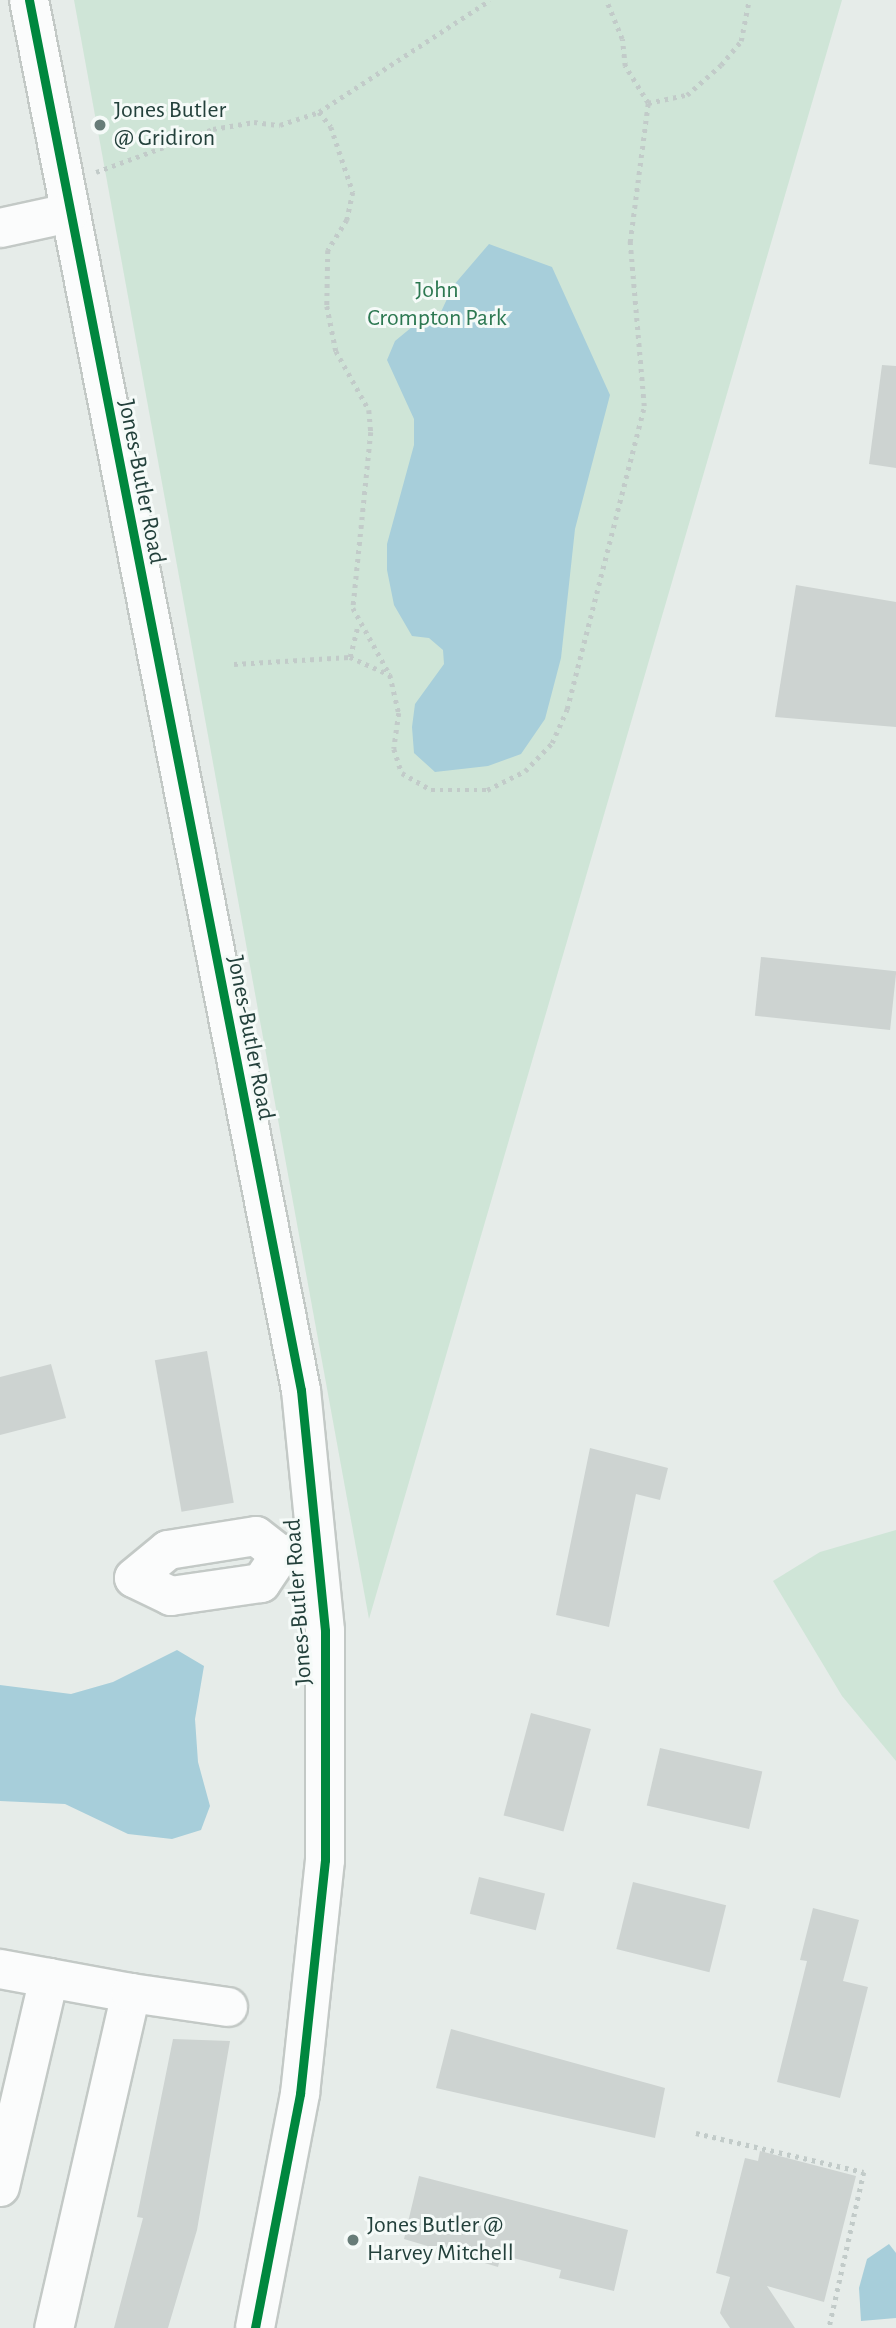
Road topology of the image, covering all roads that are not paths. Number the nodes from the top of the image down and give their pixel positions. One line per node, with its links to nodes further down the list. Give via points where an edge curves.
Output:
1 (29, 0): 2 (street, Jones-Butler Road)
2 (65, 196): 3 (street); 5 (street, Jones-Butler Road, via 300,1390)
3 (0, 228)
4 (204, 1544): 5 (street, via 256,1536); 6 (street); 6 (street, via 168,1550 134,1578 171,1596)
5 (298, 1553): 6 (street, via 261,1583); 13 (street, Jones-Butler Road, via 325,1631 325,1860 300,2094)
6 (212, 1590)
7 (0, 1969): 8 (street)
8 (49, 1978): 9 (street); 11 (street)
9 (131, 1993): 10 (street); 12 (street)
10 (228, 2007)
11 (0, 2187)
12 (54, 2328)
13 (255, 2328)

